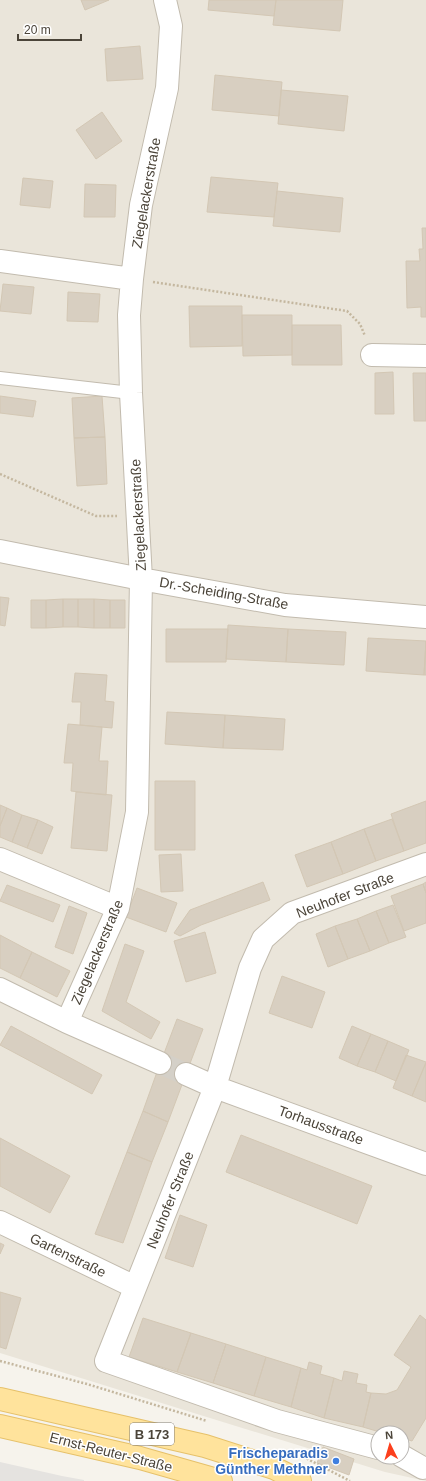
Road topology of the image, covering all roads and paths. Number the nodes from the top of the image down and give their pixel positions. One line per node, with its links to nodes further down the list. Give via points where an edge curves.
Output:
1 (165, 0): 3 (street, Ziegelackerstraße, via 170,26 167,88 141,205)
2 (0, 261): 3 (street)
3 (132, 279): 4 (path, via 347,311 360,324); 7 (street, Ziegelackerstraße, via 129,315)
4 (372, 355): 5 (street)
5 (426, 356)
6 (0, 378): 7 (lane)
7 (131, 393): 9 (street, Ziegelackerstraße)
8 (0, 474): 9 (path, via 96,516)
9 (138, 515): 11 (street, Ziegelackerstraße)
10 (0, 551): 11 (street, Dr.-Scheiding-Straße)
11 (141, 579): 12 (street, Dr.-Scheiding-Straße, via 285,605); 15 (street, Ziegelackerstraße, via 137,812)
12 (426, 618)
13 (0, 859): 15 (street)
14 (426, 864): 20 (street, Neuhofer Straße, via 292,913 263,939 250,968)
15 (118, 908): 17 (street, Ziegelackerstraße)
16 (0, 989): 17 (street, Ziegelackerstraße)
17 (67, 1022): 18 (street, Ziegelackerstraße)
18 (160, 1063)
19 (186, 1074): 20 (street)
20 (215, 1087): 21 (street, Torhausstraße); 23 (street, Neuhofer Straße)
21 (426, 1164)
22 (0, 1222): 23 (street, Gartenstraße)
23 (135, 1287): 28 (street, Neuhofer Straße, via 106,1361 277,1421)
24 (0, 1361): 26 (path, via 87,1384)
25 (0, 1399): 33 (main road, Ernst-Reuter-Straße / B 173, via 205,1446 274,1468)
26 (207, 1421)
27 (0, 1426): 32 (main road, Ernst-Reuter-Straße / B 173, via 140,1458)
28 (370, 1446)
29 (294, 1452): 34 (path)
30 (410, 1462): 31 (street)
31 (421, 1471)
32 (221, 1481)
33 (300, 1481)
34 (350, 1481)

